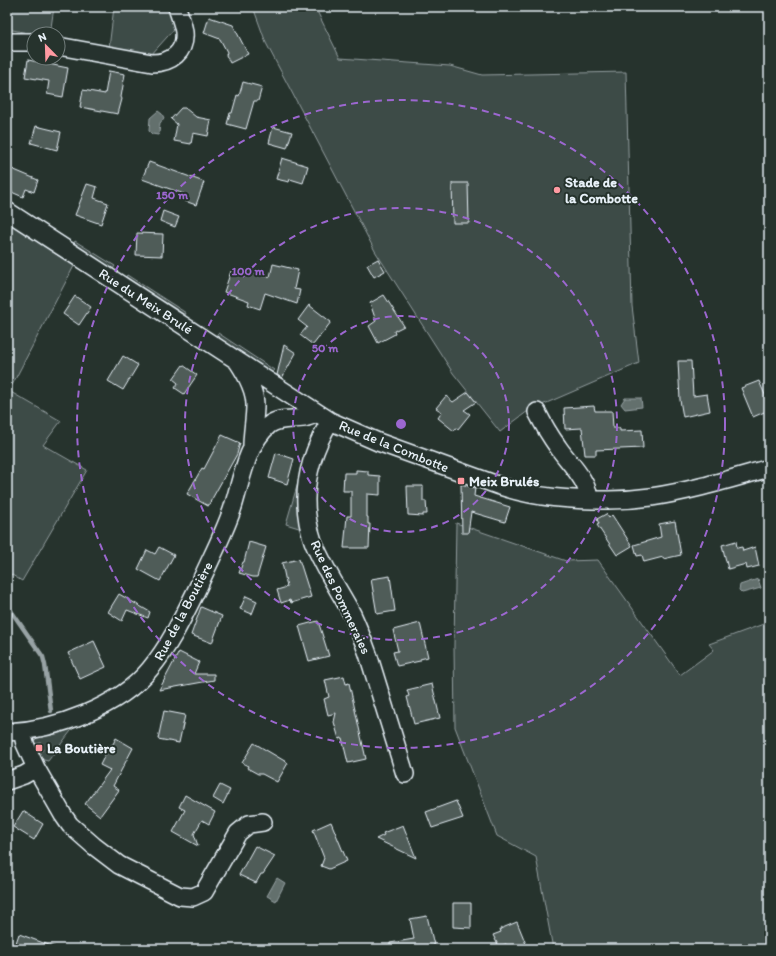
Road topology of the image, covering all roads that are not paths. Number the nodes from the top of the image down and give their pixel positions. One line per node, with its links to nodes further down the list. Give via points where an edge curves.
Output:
1 (177, 7): 4 (street, via 184,32 183,45 180,51 166,62 152,63)
2 (7, 42): 3 (street)
3 (26, 42)
4 (66, 47)
5 (7, 211): 6 (street, Rue du Meix Brulé)
6 (236, 360): 7 (street, Rue du Meix Brulé); 8 (street, Rue de la Boutière, via 252,389)
7 (281, 389): 8 (street, via 262,397); 10 (street, Rue de la Combotte); 11 (street, Rue de la Boutière, via 280,410)
8 (255, 404): 12 (street, Rue de la Boutière)
9 (536, 412): 14 (street, via 586,485)
10 (324, 417): 11 (street, via 283,420); 14 (street, Rue de la Combotte, via 378,442 519,492); 17 (street, Rue des Pommeraies, via 306,488 310,530 320,557 361,634)
11 (270, 424): 12 (street, Rue de la Boutière, via 260,433)
12 (252, 446): 15 (street, Rue de la Boutière, via 231,512 210,560 178,625 150,669 131,688 94,709 55,724)
13 (769, 468): 14 (street, Rue de la Combotte, via 650,498)
14 (589, 500)
15 (15, 732): 16 (street, via 25,744)
16 (36, 768): 18 (street); 19 (street, via 70,825 119,864 180,896 192,897 204,892 238,833 248,824)
17 (404, 774)
18 (7, 781)
19 (263, 822)

